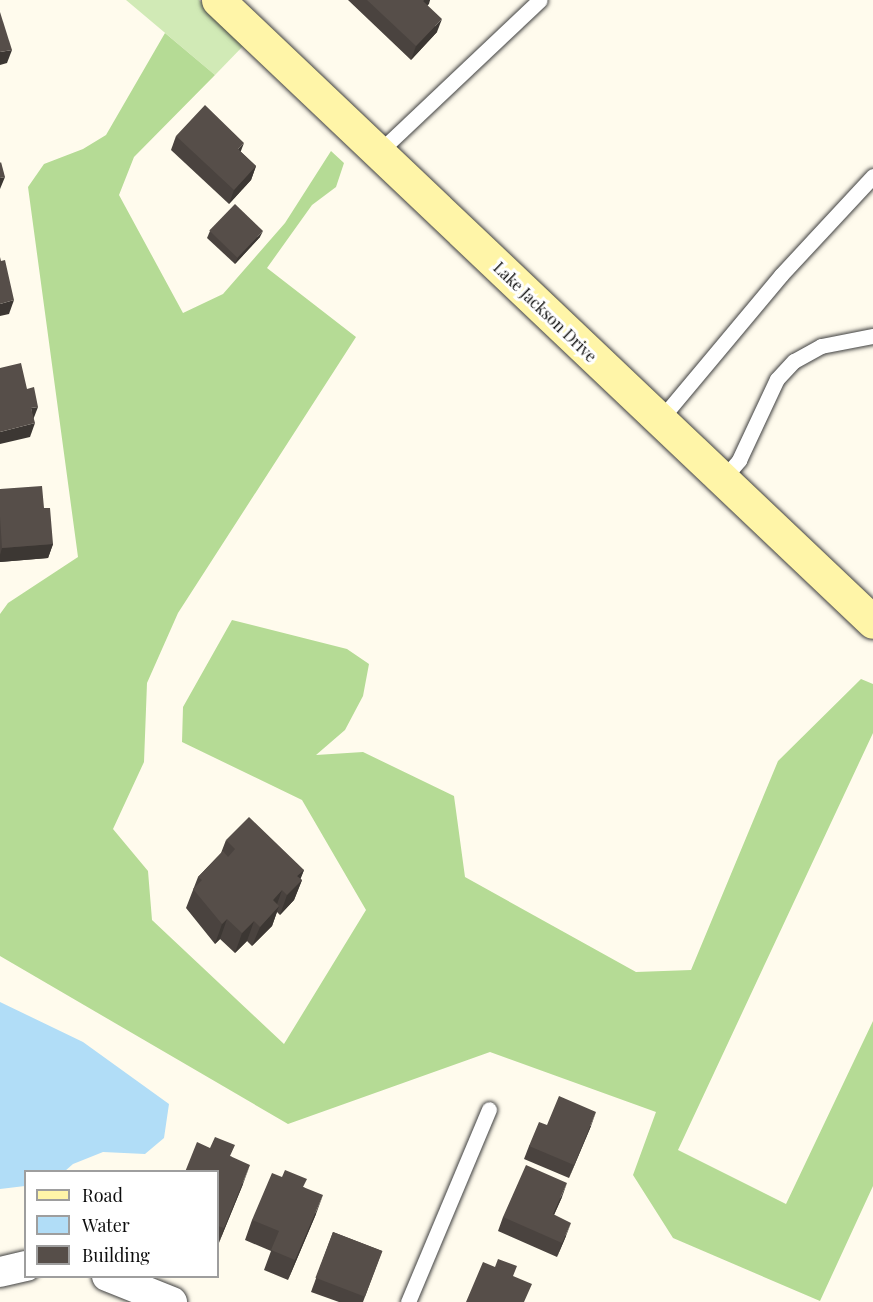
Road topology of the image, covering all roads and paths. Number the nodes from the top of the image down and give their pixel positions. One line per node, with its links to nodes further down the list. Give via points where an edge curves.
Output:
1 (218, 0): 3 (street, Lake Jackson Drive)
2 (540, 0): 3 (lane)
3 (379, 152): 6 (street, Lake Jackson Drive)
4 (873, 176): 6 (lane, via 781,275)
5 (873, 336): 7 (lane, via 821,346 795,361 777,379 739,460)
6 (659, 421): 7 (street, Lake Jackson Drive)
7 (721, 481): 8 (street, Lake Jackson Drive)
8 (873, 622)
9 (489, 1108): 14 (lane)
10 (24, 1266): 11 (street)
11 (0, 1272)
12 (112, 1278): 13 (street)
13 (172, 1302)
14 (408, 1302)

